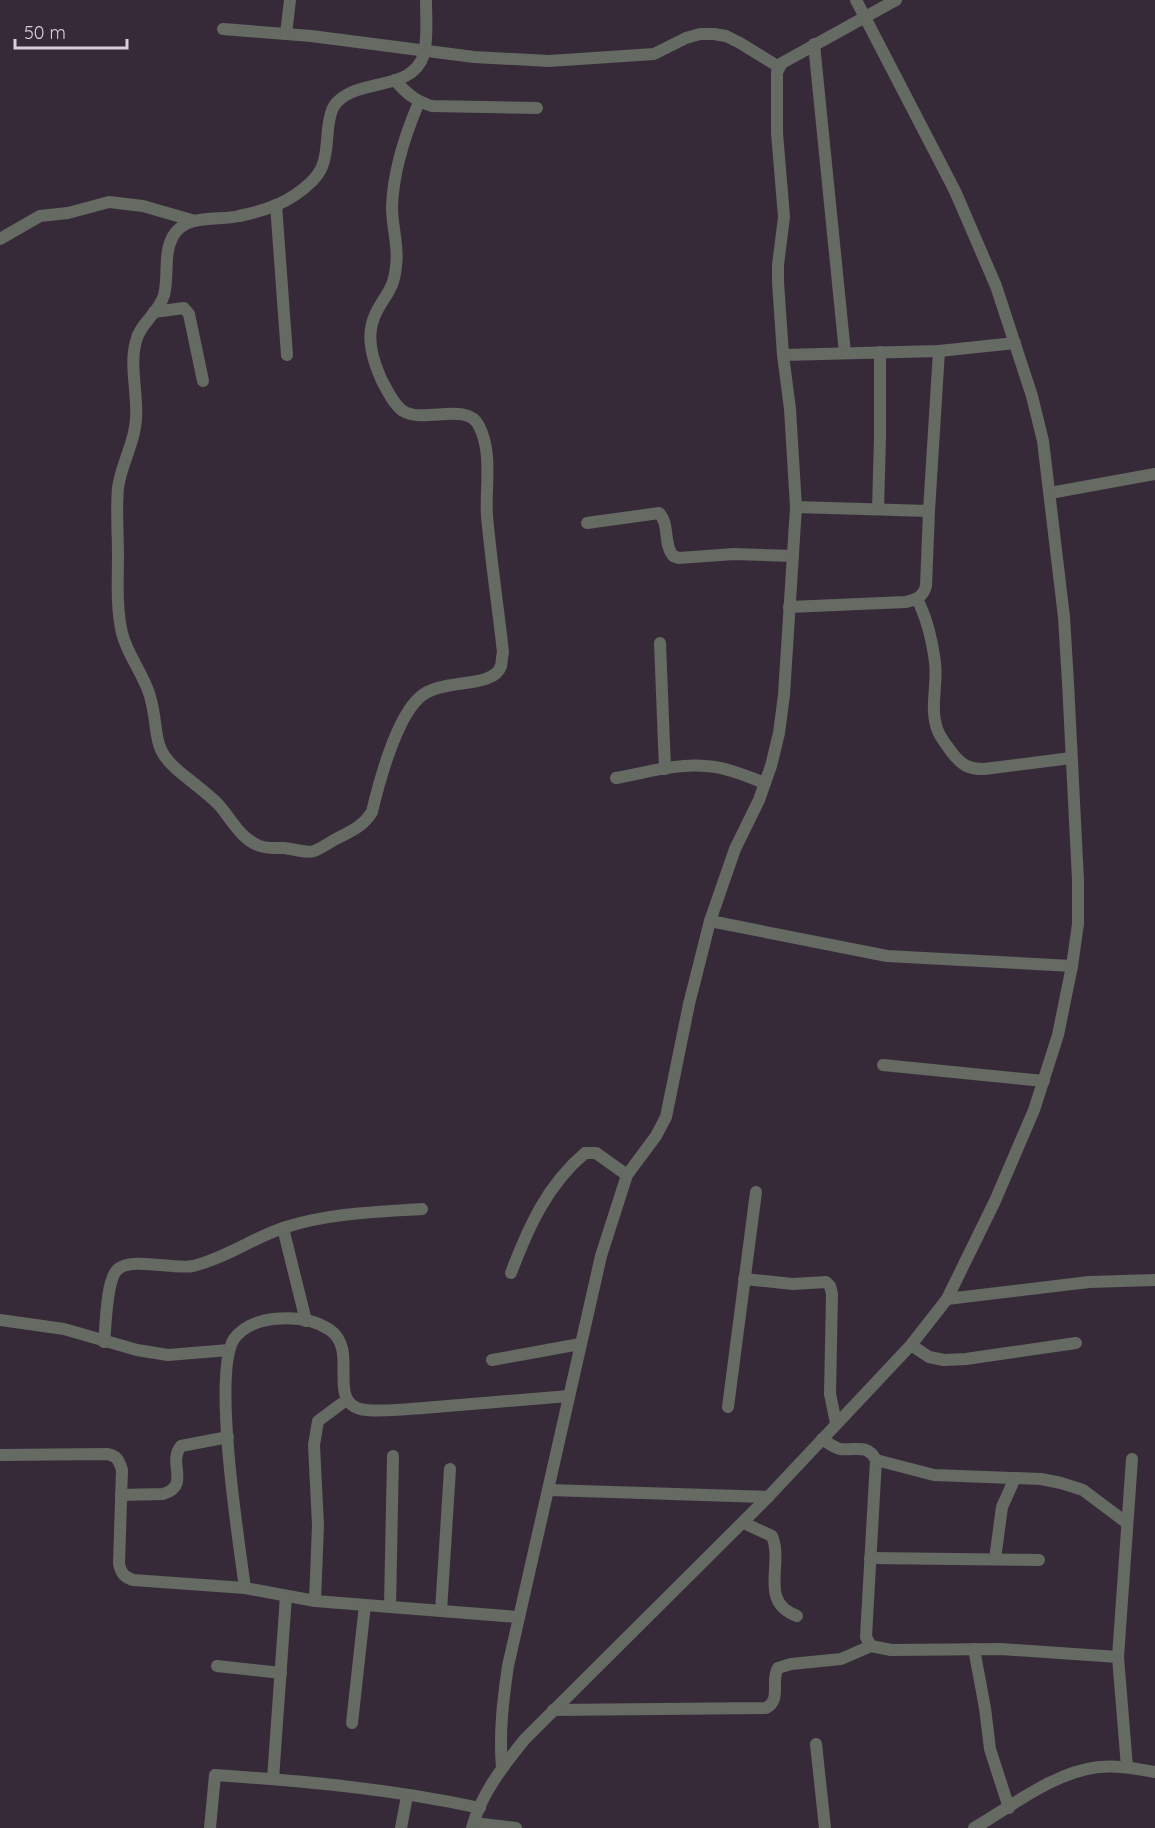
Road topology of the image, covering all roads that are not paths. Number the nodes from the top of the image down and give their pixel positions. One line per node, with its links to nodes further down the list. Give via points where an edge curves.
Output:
1 (290, 0): 7 (street)
2 (426, 0): 9 (street)
3 (856, 0): 5 (street)
4 (896, 0): 5 (street)
5 (864, 16): 8 (street); 18 (street, via 955,191 996,286)
6 (223, 29): 7 (street)
7 (286, 34): 9 (street)
8 (814, 44): 10 (street); 21 (street)
9 (425, 51): 10 (street, via 549,61 634,56 654,54 700,34 714,34 741,43); 11 (street, via 420,63)
10 (779, 67): 23 (street, via 777,134 784,217 778,274)
11 (395, 80): 12 (street); 14 (street, via 344,96 333,108 321,172 294,196)
12 (419, 102): 13 (street, via 448,107); 17 (street, via 406,132 393,187 397,264 394,282 374,317 370,345 378,372 403,411 416,415 465,415 473,418 482,432 487,462 487,516 503,652 501,667 484,680 442,685 420,696 397,733 367,821 314,852 258,846 248,840 219,805 166,760 156,735 149,695 122,633 118,490 136,420 136,338)
13 (537, 108)
14 (276, 205): 15 (street, via 236,217); 22 (street)
15 (195, 220): 16 (street, via 143,206 109,202 40,216); 17 (street, via 174,236 167,254 165,292)
16 (0, 239)
17 (154, 312): 24 (street, via 184,308 189,314)
18 (1015, 343): 19 (street); 26 (street, via 1043,441)
19 (939, 351): 20 (street); 29 (street)
20 (880, 352): 21 (street); 28 (street)
21 (845, 353): 23 (street)
22 (287, 355)
23 (783, 355): 27 (street)
24 (203, 381)
25 (1155, 474): 26 (street)
26 (1050, 493): 35 (street, via 1064,617)
27 (796, 507): 28 (street); 31 (street)
28 (878, 509): 29 (street)
29 (929, 510): 32 (street, via 926,586)
30 (586, 523): 31 (street, via 658,513 664,520 668,546 673,556 679,558)
31 (793, 556): 33 (street)
32 (917, 599): 33 (street); 35 (street, via 924,612 935,662 934,718 938,731 963,765 984,769)
33 (789, 607): 38 (street, via 784,695)
34 (660, 643): 36 (street)
35 (1071, 758): 40 (street, via 1078,880 1078,924)
36 (665, 769): 37 (street); 38 (street, via 706,766)
37 (616, 778)
38 (765, 783): 39 (street, via 735,849)
39 (710, 921): 40 (street, via 887,956); 43 (street, via 666,1117)
40 (1072, 966): 42 (street)
41 (883, 1065): 42 (street)
42 (1044, 1081): 50 (street, via 1017,1152)
43 (627, 1175): 47 (street, via 596,1153 580,1156 536,1212); 55 (street, via 601,1256)
44 (756, 1192): 48 (street)
45 (422, 1209): 46 (street, via 344,1215)
46 (283, 1228): 52 (street); 53 (street, via 211,1261 191,1266 122,1266 111,1281)
47 (511, 1273)
48 (744, 1279): 61 (street); 62 (street, via 793,1284 825,1282 830,1286 831,1394)
49 (1155, 1280): 50 (street, via 1089,1282)
50 (947, 1299): 56 (street)
51 (0, 1320): 53 (street, via 64,1329)
52 (306, 1321): 57 (street, via 258,1321 244,1329); 59 (street, via 332,1331 341,1343 345,1356 345,1397 351,1406 362,1410)
53 (104, 1341): 57 (street, via 168,1355)
54 (1076, 1343): 56 (street, via 944,1360 929,1357)
55 (580, 1344): 58 (street); 59 (street)
56 (911, 1345): 62 (street)
57 (229, 1350): 63 (street)
58 (492, 1360)
59 (569, 1396): 71 (street)
60 (341, 1404): 81 (street, via 318,1421 314,1445 318,1525)
61 (728, 1407)
62 (836, 1423): 64 (street)
63 (228, 1437): 72 (street, via 181,1446 176,1455 178,1480 170,1492); 79 (street)
64 (822, 1438): 68 (street, via 842,1449 865,1448); 73 (street)
65 (0, 1455): 72 (street, via 115,1455 122,1470)
66 (393, 1456): 83 (street)
67 (1132, 1459): 75 (street)
68 (876, 1460): 70 (street, via 934,1474); 76 (street)
69 (450, 1469): 84 (street)
70 (1015, 1478): 75 (street, via 1061,1483 1083,1490); 77 (street, via 1002,1507)
71 (549, 1490): 73 (street); 86 (street)
72 (121, 1495): 79 (street, via 118,1564 126,1577)
73 (768, 1497): 74 (street)
74 (744, 1523): 85 (street, via 772,1536 779,1604); 92 (street)
75 (1127, 1523): 89 (street)
76 (870, 1558): 77 (street); 87 (street, via 866,1637)
77 (995, 1559): 78 (street)
78 (1039, 1560)
79 (245, 1588): 80 (street)
80 (286, 1596): 81 (street); 91 (street)
81 (315, 1601): 82 (street)
82 (365, 1605): 83 (street); 93 (street)
83 (390, 1607): 84 (street)
84 (441, 1611): 86 (street)
85 (797, 1616)
86 (518, 1617): 96 (street, via 502,1708)
87 (871, 1646): 88 (street, via 891,1650); 92 (street, via 841,1659 778,1668 774,1701 766,1708)
88 (974, 1649): 89 (street); 101 (street, via 990,1749)
89 (1118, 1658): 95 (street)
90 (217, 1666): 91 (street)
91 (280, 1673): 98 (street)
92 (553, 1710): 96 (street)
93 (352, 1723)
94 (816, 1744): 107 (street)
95 (1127, 1767): 97 (street); 101 (street, via 1098,1767 1066,1776)
96 (502, 1768): 100 (street)
97 (1155, 1772)
98 (273, 1779): 99 (street); 104 (street, via 215,1775)
99 (407, 1796): 100 (street); 105 (street)
100 (480, 1808): 102 (street)
101 (1009, 1808): 103 (street)
102 (473, 1826): 106 (street)
103 (979, 1827)
104 (210, 1828)
105 (401, 1828)
106 (516, 1828)
107 (825, 1828)

